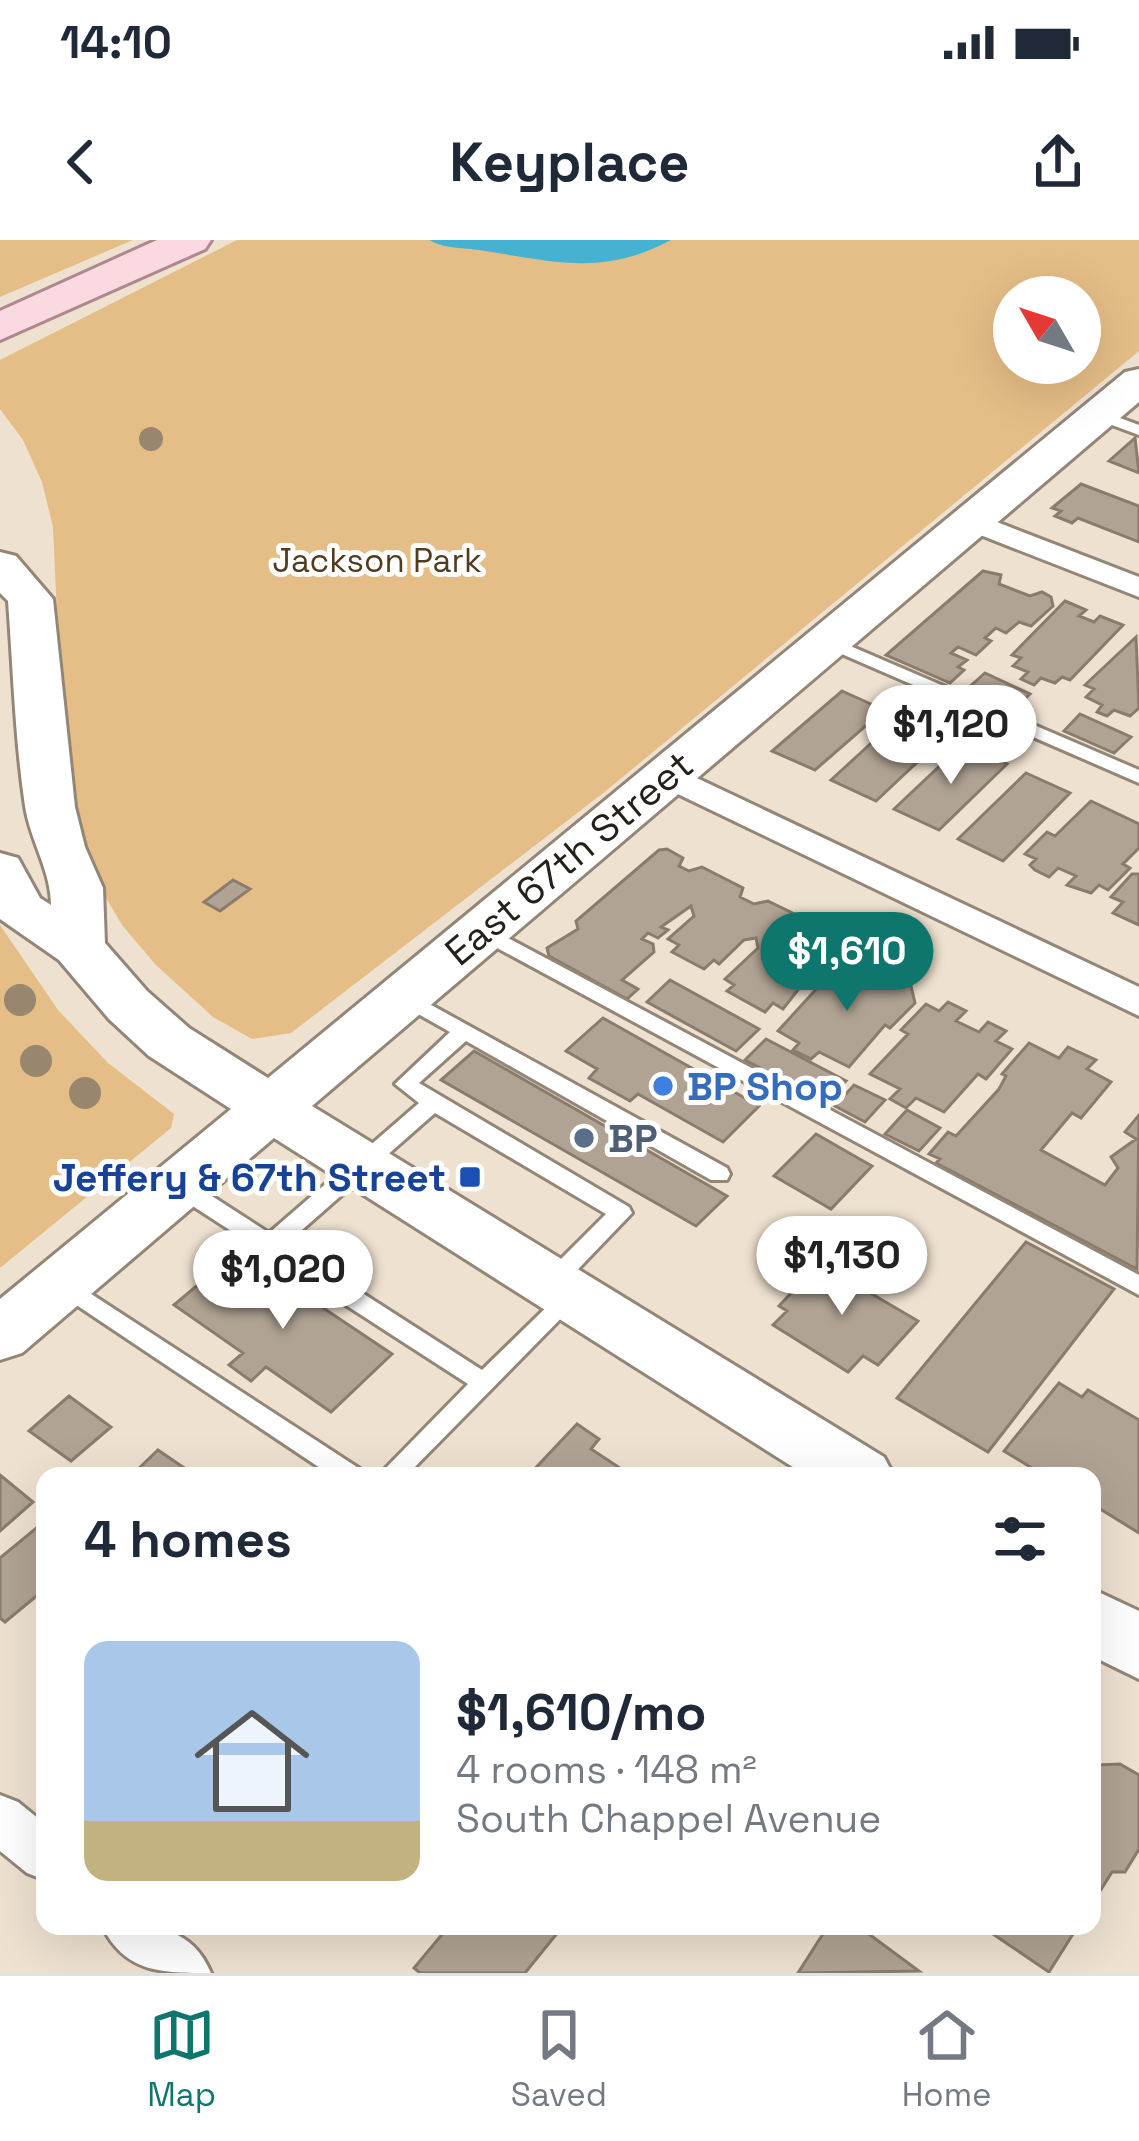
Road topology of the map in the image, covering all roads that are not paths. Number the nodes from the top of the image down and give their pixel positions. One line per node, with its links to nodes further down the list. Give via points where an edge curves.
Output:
1 (191, 240): 2 (main road)
2 (0, 326)
3 (1139, 381): 4 (street, East 67th Street)
4 (1119, 422): 5 (street, East 67th Street)
5 (971, 521): 7 (street); 8 (street, East 67th Street)
6 (0, 565): 13 (street, via 30,599 50,807 77,889)
7 (1139, 588)
8 (827, 641): 9 (street, East 67th Street); 10 (lane)
9 (667, 775): 12 (street, East 67th Street); 15 (street)
10 (1139, 777)
11 (0, 870): 13 (street, via 20,909)
12 (482, 931): 14 (street, East 67th Street); 24 (lane)
13 (78, 947): 18 (street, via 170,1042)
14 (403, 997): 16 (lane); 18 (street, East 67th Street)
15 (1139, 1003)
16 (464, 1031): 17 (lane, via 406,1084); 20 (lane)
17 (434, 1102): 19 (lane); 25 (lane, via 621,1213)
18 (271, 1108): 19 (street); 21 (street, East 67th Street)
19 (360, 1165): 22 (lane); 25 (street)
20 (719, 1174)
21 (179, 1185): 22 (lane); 23 (street, East 67th Street)
22 (270, 1245): 27 (lane)
23 (62, 1284): 26 (street, East 67th Street); 28 (lane)
24 (1139, 1286)
25 (560, 1291): 27 (lane); 30 (street)
26 (0, 1335)
27 (484, 1383): 29 (lane)
28 (337, 1467)
29 (399, 1467)
30 (845, 1467)
31 (1101, 1625): 32 (street)
32 (1139, 1648)
33 (0, 1819): 34 (street)
34 (36, 1849)
35 (139, 1935): 36 (street)
36 (184, 1973)

